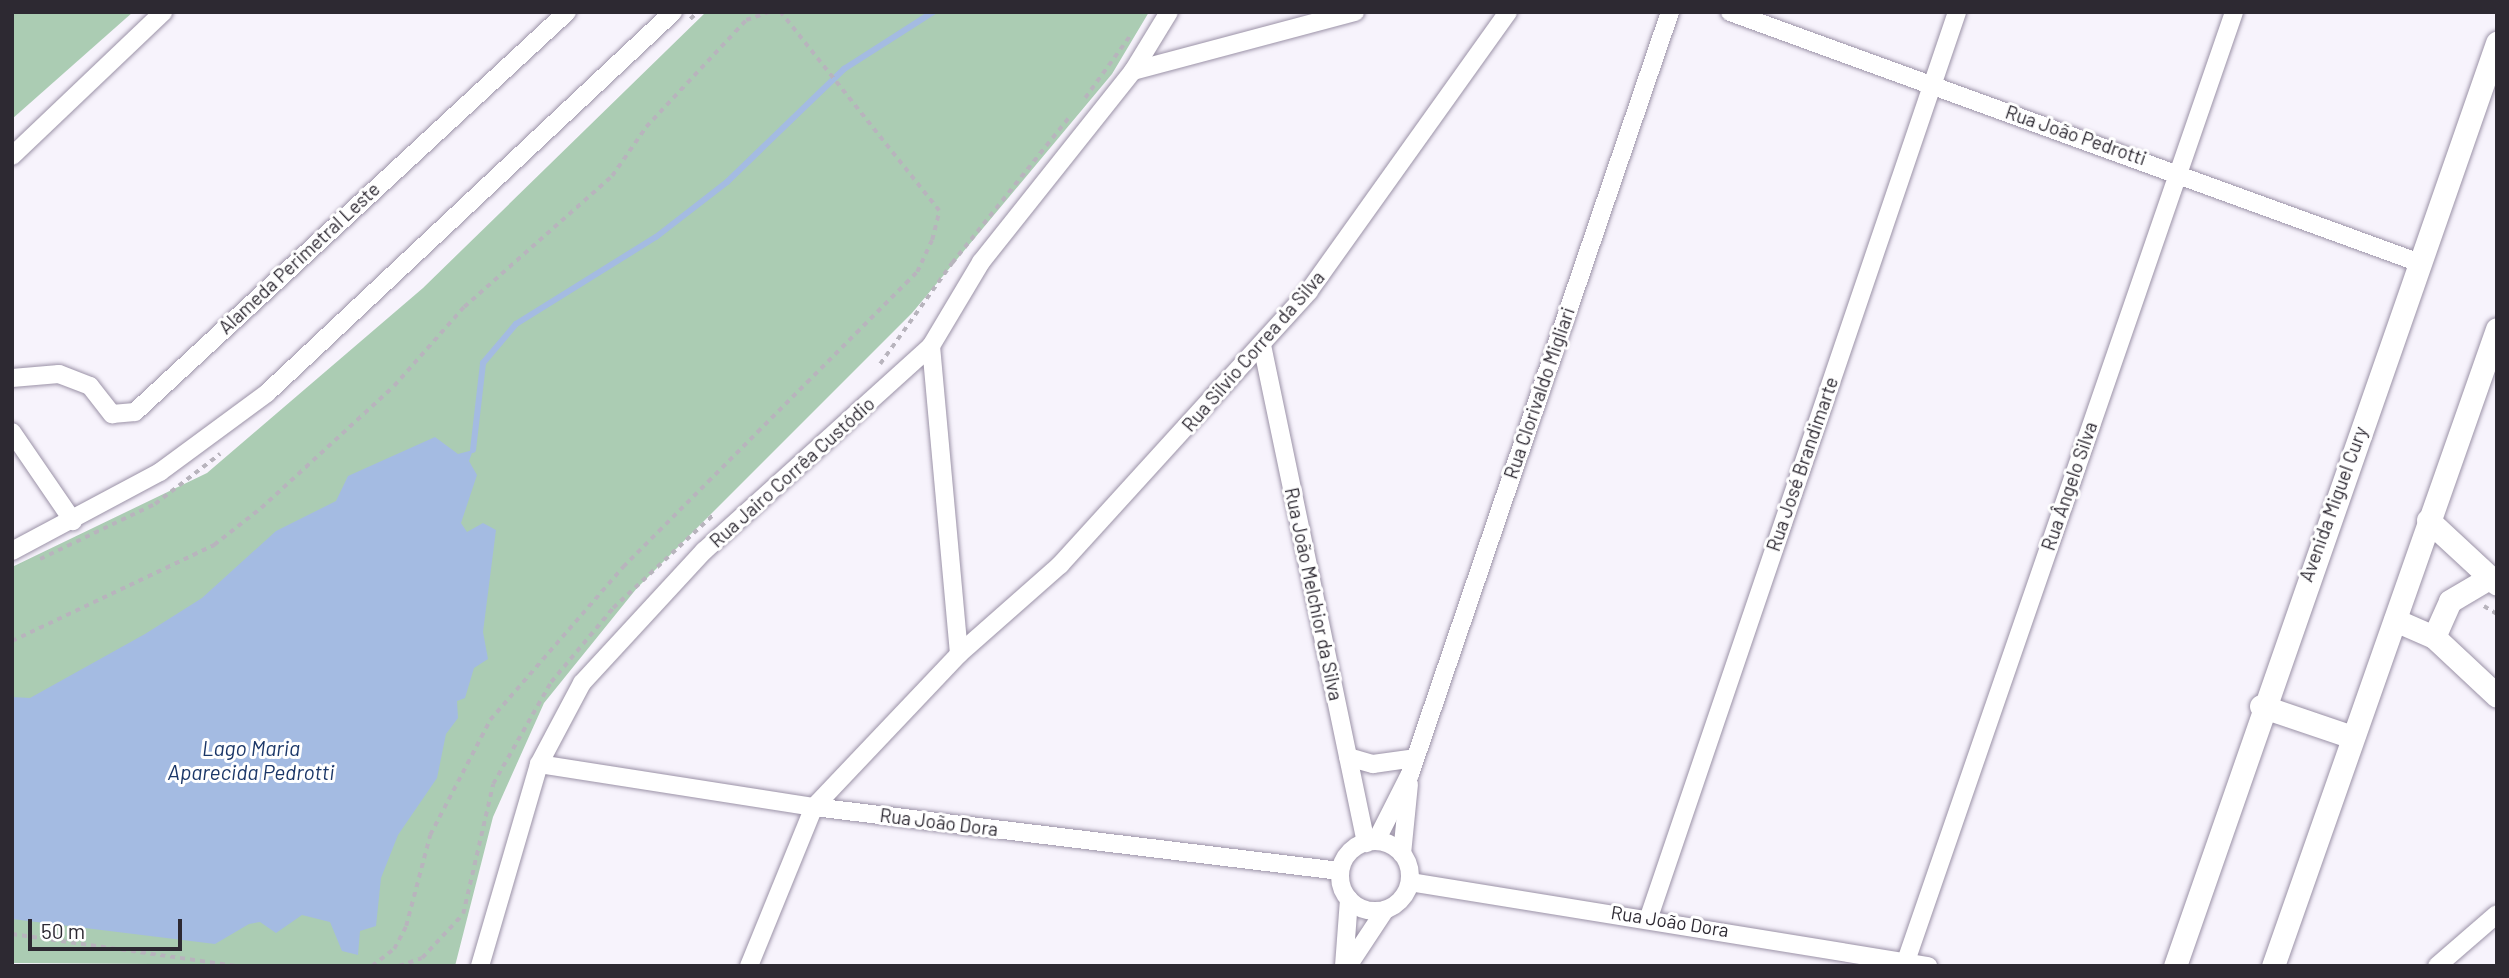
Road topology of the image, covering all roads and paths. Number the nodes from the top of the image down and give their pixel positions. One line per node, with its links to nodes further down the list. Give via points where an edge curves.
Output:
1 (163, 12): 16 (street)
2 (567, 12): 22 (street, Alameda Perimetral Leste, via 135,412 112,414 90,386 59,374)
3 (673, 12): 25 (street, via 267,393 160,472)
4 (769, 12): 32 (path, via 746,20 646,127 612,176 464,307 394,386 261,508 214,545)
5 (780, 12): 52 (path, via 939,211 917,272 623,568 489,720 430,835 406,926 394,949)
6 (1169, 12): 14 (street, Rua Jairo Corrêa Custódio)
7 (1355, 12): 14 (street)
8 (1507, 12): 20 (street, Rua Silvio Correa da Silva, via 1309,291)
9 (1670, 12): 39 (street, Rua Clorivaldo Migliari)
10 (1730, 12): 15 (street, Rua João Pedrotti)
11 (1957, 12): 15 (street, Rua José Brandimarte)
12 (2234, 12): 17 (street, Rua Ângelo Silva)
13 (2497, 43): 18 (street, Avenida Miguel Cury)
14 (1133, 71): 21 (street, Rua Jairo Corrêa Custódio, via 981,262)
15 (1931, 84): 17 (street, Rua João Pedrotti); 48 (street, Rua José Brandimarte)
16 (12, 156)
17 (2178, 171): 18 (street, Rua João Pedrotti); 50 (street, Rua Ângelo Silva)
18 (2420, 263): 35 (street, Avenida Miguel Cury)
19 (2497, 329): 24 (street)
20 (1262, 345): 33 (street, Rua Silvio Correa da Silva, via 1060,565); 37 (street, Rua João Melchior da Silva)
21 (931, 346): 33 (street); 38 (street, Rua Jairo Corrêa Custódio, via 704,551 582,683)
22 (12, 378)
23 (12, 432): 25 (street)
24 (2428, 520): 27 (street); 30 (street)
25 (73, 521): 26 (street)
26 (13, 547)
27 (2493, 581): 31 (street, via 2450,601)
28 (2482, 604): 29 (path)
29 (2497, 614)
30 (2395, 620): 31 (street); 36 (street)
31 (2434, 638): 34 (street)
32 (12, 641)
33 (959, 654): 40 (street, Rua Silvio Correa da Silva)
34 (2497, 696)
35 (2261, 706): 36 (street); 57 (street, Avenida Miguel Cury)
36 (2352, 737): 58 (street)
37 (1348, 757): 39 (street); 41 (street, Rua João Melchior da Silva)
38 (540, 764): 40 (street, Rua João Dora); 53 (street, Rua Jairo Corrêa Custódio)
39 (1412, 766): 41 (street, Rua Clorivaldo Migliari); 42 (street, Rua Clorivaldo Migliari)
40 (814, 807): 43 (street, Rua João Dora); 54 (street, Rua Silvio Correa da Silva)
41 (1371, 842): 42 (street); 43 (street, via 1349,853)
42 (1402, 854): 44 (street)
43 (1340, 871): 45 (street)
44 (1410, 881): 46 (street, via 1402,900); 48 (street, Rua João Dora)
45 (1349, 899): 46 (street, via 1365,910); 55 (street)
46 (1385, 910): 55 (street)
47 (2497, 914): 59 (street)
48 (1649, 917): 50 (street, Rua João Dora)
49 (12, 934): 51 (path)
50 (1906, 961): 56 (street, Rua João Dora)
51 (238, 966)
52 (372, 966)
53 (480, 966)
54 (749, 966)
55 (1346, 966)
56 (1928, 966)
57 (2175, 966)
58 (2273, 966)
59 (2437, 966)

